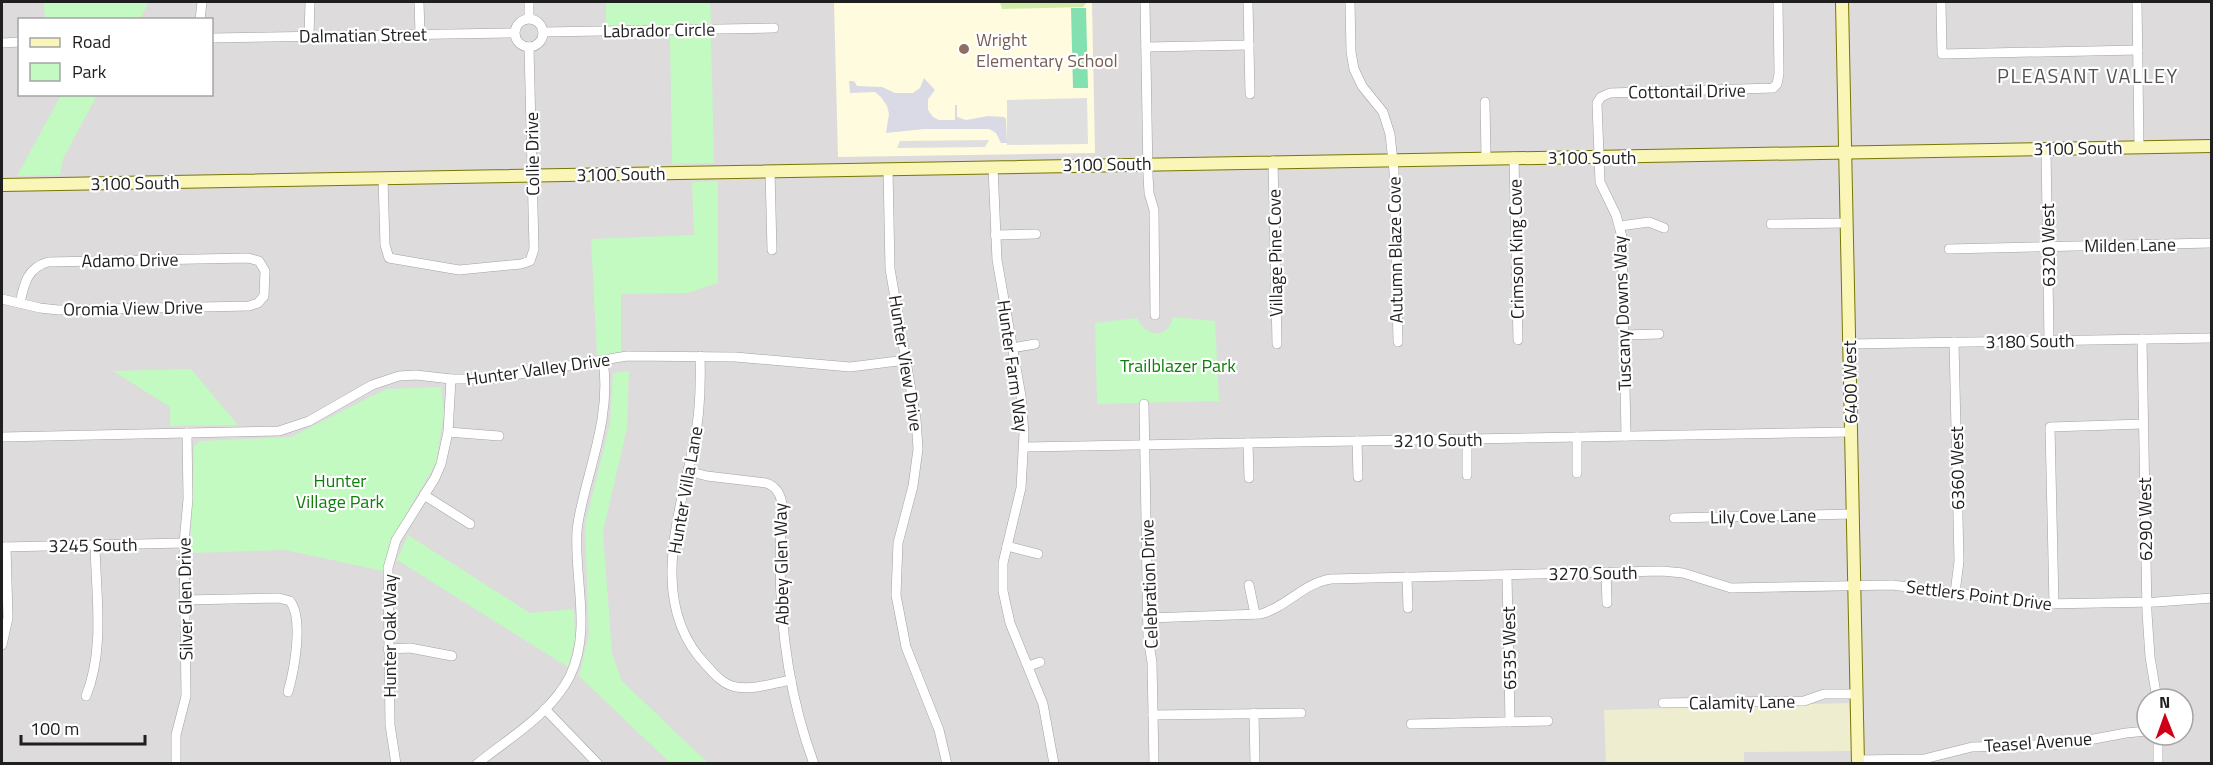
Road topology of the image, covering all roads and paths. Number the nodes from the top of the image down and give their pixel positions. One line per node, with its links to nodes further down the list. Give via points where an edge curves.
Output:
1 (202, 2): 12 (street)
2 (310, 2): 18 (street)
3 (420, 2): 17 (street)
4 (529, 2): 13 (street)
5 (1145, 2): 24 (street)
6 (1248, 2): 22 (street)
7 (1350, 2): 36 (street, Autumn Blaze Cove, via 1352,64 1385,117)
8 (1778, 2): 27 (street, Cottontail Drive, via 1776,87 1610,93)
9 (1842, 2): 32 (main road, 6400 West)
10 (1941, 2): 25 (street, via 1941,54)
11 (2137, 2): 25 (street)
12 (200, 18)
13 (529, 18): 15 (street, via 540,24); 16 (street, via 517,24)
14 (774, 28): 15 (street, Labrador Circle)
15 (543, 32): 23 (street, via 540,41)
16 (514, 33): 17 (street, Dalmatian Street); 23 (street, via 520,44)
17 (420, 34): 18 (street, Dalmatian Street)
18 (309, 36): 19 (street, Dalmatian Street)
19 (213, 38)
20 (2, 42): 21 (street)
21 (18, 42)
22 (1249, 45): 24 (street); 26 (street)
23 (529, 47): 42 (street, Collie Drive)
24 (1146, 47): 38 (street)
25 (2138, 50): 30 (street)
26 (1250, 94)
27 (1600, 98): 35 (street, Tuscany Downs Way, via 1596,109)
28 (1485, 102): 33 (street)
29 (2211, 146): 30 (main road, 3100 South)
30 (2139, 147): 31 (main road, 3100 South)
31 (2046, 149): 32 (main road, 3100 South); 52 (street, 6320 West)
32 (1845, 153): 35 (main road, 3100 South); 45 (main road, 6400 West)
33 (1486, 157): 34 (main road, 3100 South); 36 (main road, 3100 South)
34 (1514, 157): 35 (main road, 3100 South); 63 (street, Crimson King Cove)
35 (1598, 158): 47 (street, Tuscany Downs Way, via 1600,182)
36 (1392, 159): 37 (main road, 3100 South); 65 (street, Autumn Blaze Cove)
37 (1273, 161): 38 (main road, 3100 South); 68 (street, Village Pine Cove)
38 (1148, 164): 39 (main road, 3100 South); 58 (street, via 1154,210)
39 (993, 166): 40 (main road, 3100 South); 50 (street, Hunter Farm Way)
40 (888, 169): 41 (main road, 3100 South); 73 (street, Hunter View Drive, via 889,258)
41 (770, 171): 42 (main road, 3100 South); 54 (street)
42 (532, 175): 43 (main road, 3100 South); 43 (street, Collie Drive, via 534,249 530,261 459,270 389,258 385,245)
43 (383, 178): 44 (main road, 3100 South)
44 (2, 185)
45 (1846, 223): 46 (street); 69 (main road, 6400 West)
46 (1771, 224)
47 (1620, 226): 48 (street, via 1645,222); 60 (street, Tuscany Downs Way)
48 (1664, 228)
49 (1035, 234): 50 (street)
50 (995, 235): 70 (street, Hunter Farm Way)
51 (2211, 243): 52 (street, Milden Lane)
52 (2048, 247): 53 (street, Milden Lane); 64 (street, 6320 West)
53 (1949, 249)
54 (772, 250)
55 (264, 266): 57 (street, Adamo Drive, via 248,258 48,262 28,275); 57 (street, Oromia View Drive, via 263,299 249,306 58,310)
56 (2, 299): 57 (street, Oromia View Drive)
57 (20, 303)
58 (1155, 315)
59 (1659, 334): 60 (street)
60 (1624, 335): 81 (street, Tuscany Downs Way)
61 (2211, 338): 62 (street, 3180 South)
62 (2142, 339): 64 (street, 3180 South); 76 (street, 6290 West)
63 (1518, 340)
64 (2049, 340): 66 (street, 3180 South)
65 (1398, 342)
66 (1954, 342): 69 (street, 3180 South); 108 (street, 6360 West, via 1959,561)
67 (1035, 344): 70 (street)
68 (1277, 344)
69 (1849, 344): 78 (main road, 6400 West)
70 (1012, 348): 88 (street, Hunter Farm Way)
71 (700, 356): 72 (street, Hunter Valley Drive, via 627,356); 73 (street, Hunter Valley Drive, via 850,367); 89 (street, Hunter Villa Lane, via 698,414)
72 (603, 360): 74 (street, Hunter Valley Drive, via 501,377); 128 (street, via 604,413 577,531 580,646 566,683)
73 (906, 360): 143 (street, Hunter View Drive, via 918,449 898,543 896,595 906,647 936,721)
74 (451, 379): 77 (street, Hunter Oak Way); 79 (street, Hunter Valley Drive, via 416,375 390,378 289,429)
75 (1144, 404): 87 (street, Celebration Drive)
76 (2143, 424): 111 (street, 6290 West); 113 (street, via 2050,427)
77 (448, 432): 80 (street); 94 (street, Hunter Oak Way, via 441,464)
78 (1851, 432): 81 (street, 3210 South); 95 (main road, 6400 West)
79 (187, 433): 82 (street, Hunter Valley Drive); 98 (street, Silver Glen Drive)
80 (499, 435)
81 (1626, 436): 83 (street, 3210 South)
82 (2, 437)
83 (1577, 437): 84 (street, 3210 South); 90 (street)
84 (1467, 439): 85 (street, 3210 South); 91 (street)
85 (1357, 441): 86 (street, 3210 South); 92 (street)
86 (1248, 443): 87 (street, 3210 South); 93 (street)
87 (1145, 445): 88 (street, 3210 South); 116 (street, Celebration Drive)
88 (1024, 447): 100 (street, Hunter Farm Way, via 1019,503)
89 (688, 471): 122 (street, Abbey Glen Way, via 766,483 781,496 781,608); 122 (street, Hunter Villa Lane, via 672,558 676,608 687,640 702,662 728,685 752,687)
90 (1577, 473)
91 (1467, 475)
92 (1358, 477)
93 (1249, 478)
94 (424, 495): 97 (street); 118 (street, Hunter Oak Way, via 396,540 390,560)
95 (1852, 514): 96 (street, Lily Cove Lane); 107 (main road, 6400 West)
96 (1674, 518)
97 (471, 525)
98 (184, 543): 99 (street, 3245 South); 110 (street, Silver Glen Drive)
99 (95, 545): 101 (street, 3245 South); 126 (street, via 97,657)
100 (1007, 546): 102 (street); 121 (street, Hunter Farm Way, via 1002,573 1005,608)
101 (4, 547): 117 (street, via 8,618)
102 (1038, 554)
103 (1606, 573): 104 (street, 3270 South); 107 (street, 3270 South, via 1676,572 1731,588); 112 (street)
104 (1507, 575): 105 (street, 3270 South); 133 (street, 6535 West)
105 (1407, 577): 114 (street); 115 (street, 3270 South, via 1331,579 1311,584 1276,608)
106 (1249, 585): 115 (street)
107 (1854, 586): 108 (street, Settlers Point Drive, via 1905,586); 125 (main road, 6400 West)
108 (1955, 593): 113 (street, Settlers Point Drive)
109 (2211, 598): 111 (street, Settlers Point Drive)
110 (185, 600): 124 (street, via 290,601 296,613 296,645); 138 (street, Silver Glen Drive, via 186,696 176,735)
111 (2147, 602): 113 (street, Settlers Point Drive); 123 (street, 6290 West)
112 (1607, 603)
113 (2054, 604)
114 (1408, 608)
115 (1255, 614): 116 (street, 3270 South)
116 (1148, 618): 131 (street, Celebration Drive)
117 (2, 644)
118 (388, 649): 119 (street, via 418,649); 139 (street, Hunter Oak Way, via 390,733)
119 (452, 656)
120 (1040, 662): 121 (street)
121 (1029, 666): 144 (street, Hunter Farm Way, via 1045,714)
122 (791, 680): 142 (street, Abbey Glen Way)
123 (2155, 687)
124 (288, 692)
125 (1856, 694): 127 (street, Calamity Lane, via 1824,694 1804,701); 137 (main road, 6400 West)
126 (86, 696)
127 (1663, 703)
128 (545, 710): 140 (street); 141 (street)
129 (1254, 713): 130 (street); 131 (street); 146 (street)
130 (1301, 713)
131 (1153, 715): 145 (street, Celebration Drive)
132 (1548, 721): 133 (street)
133 (1510, 722): 134 (street)
134 (1411, 724)
135 (2135, 732): 137 (street, Teasel Avenue, via 2067,744 1979,746 1924,759)
136 (2158, 747): 147 (street)
137 (1858, 762)
138 (176, 764)
139 (396, 764)
140 (477, 764)
141 (598, 764)
142 (814, 764)
143 (947, 764)
144 (1054, 764)
145 (1154, 764)
146 (1255, 764)
147 (2158, 764)

